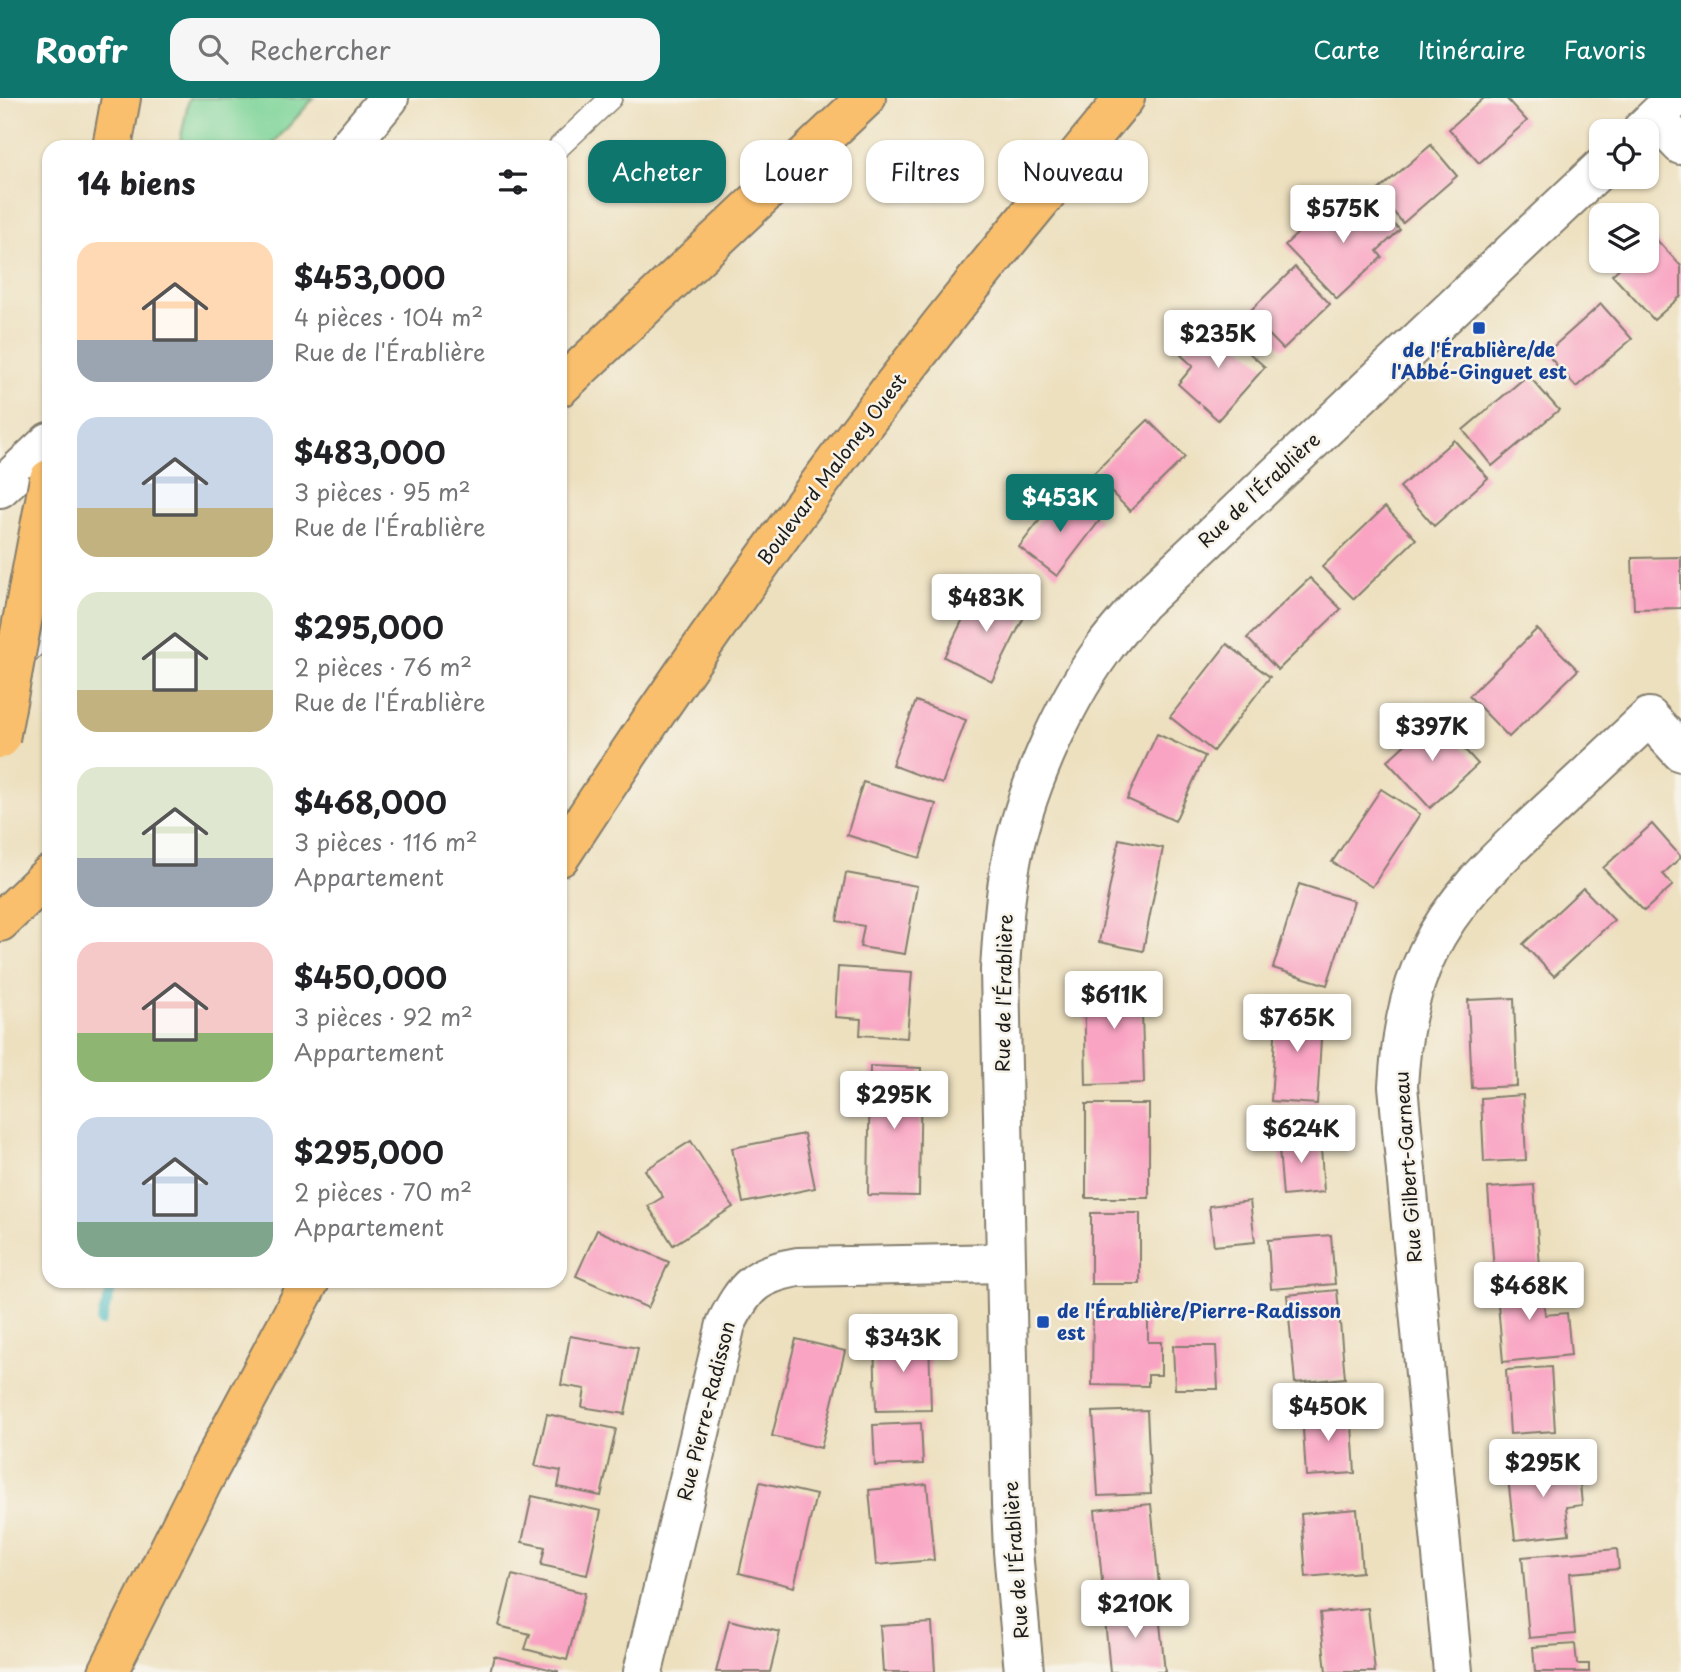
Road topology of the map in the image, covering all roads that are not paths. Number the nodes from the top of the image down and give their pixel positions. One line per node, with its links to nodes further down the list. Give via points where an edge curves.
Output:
1 (121, 98): 7 (highway)
2 (389, 98): 8 (street)
3 (611, 98): 9 (lane)
4 (866, 98): 12 (highway)
5 (1125, 98): 20 (highway, Boulevard Maloney Ouest, via 968,288 844,450)
6 (1657, 116): 10 (street)
7 (113, 140)
8 (354, 140)
9 (566, 140)
10 (1681, 145)
11 (1589, 179): 23 (street, Rue de l'Érablière, via 1141,603 1073,698 1026,806 1010,866 1003,919)
12 (567, 380)
13 (42, 449): 14 (street)
14 (0, 488)
15 (42, 516): 18 (highway, bridge)
16 (42, 639): 17 (lane)
17 (0, 679)
18 (0, 739)
19 (1681, 752): 28 (street, Rue Gilbert-Garneau, via 1649,717 1478,877 1428,952 1411,995 1401,1038 1398,1086)
20 (567, 846)
21 (42, 882): 22 (highway)
22 (0, 922)
23 (1006, 1263): 26 (street, Rue Pierre-Radisson, via 798,1267 775,1270 739,1297 726,1324); 27 (street, Rue de l'Érablière, via 1013,1550)
24 (306, 1288): 25 (highway)
25 (108, 1672)
26 (643, 1672)
27 (1024, 1672)
28 (1453, 1672)

